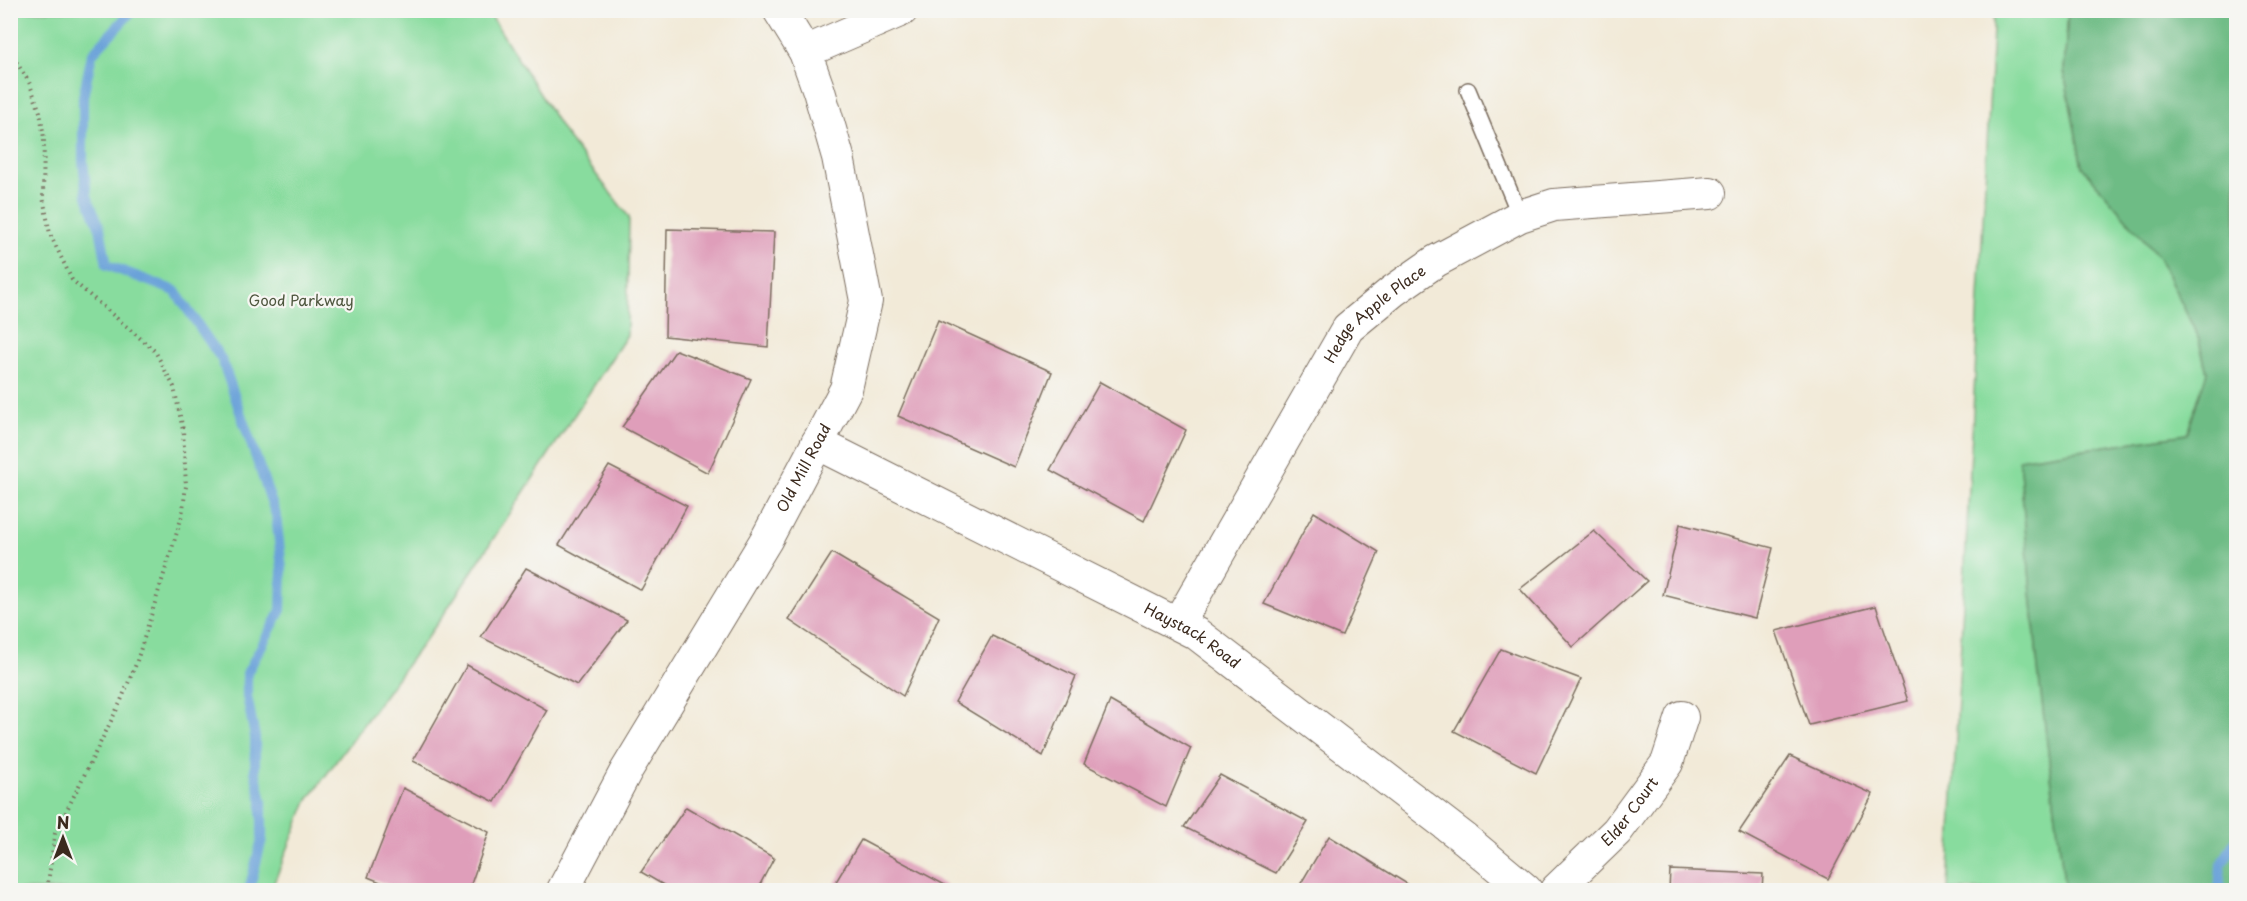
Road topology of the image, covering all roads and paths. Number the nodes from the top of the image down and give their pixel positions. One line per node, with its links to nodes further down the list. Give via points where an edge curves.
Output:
1 (779, 10): 4 (street, Old Mill Road)
2 (902, 10): 4 (street)
3 (10, 52): 11 (path, via 29,82 40,112 44,138 43,197 50,234 72,280 155,351 174,387 183,430 186,486 182,516 136,664 56,834)
4 (805, 52): 8 (street, Old Mill Road, via 838,157 866,301 846,389)
5 (1468, 90): 7 (lane)
6 (1710, 193): 7 (street, Hedge Apple Place, via 1554,205)
7 (1520, 216): 9 (street, Hedge Apple Place, via 1436,261 1348,328)
8 (817, 443): 9 (street, Haystack Road); 12 (street, Old Mill Road, via 766,540 626,771)
9 (1178, 624): 13 (street, Haystack Road, via 1244,669 1465,839)
10 (1682, 717): 14 (street, Elder Court, via 1666,763 1617,831)
11 (47, 891)
12 (563, 891)
13 (1526, 891)
14 (1556, 891)

